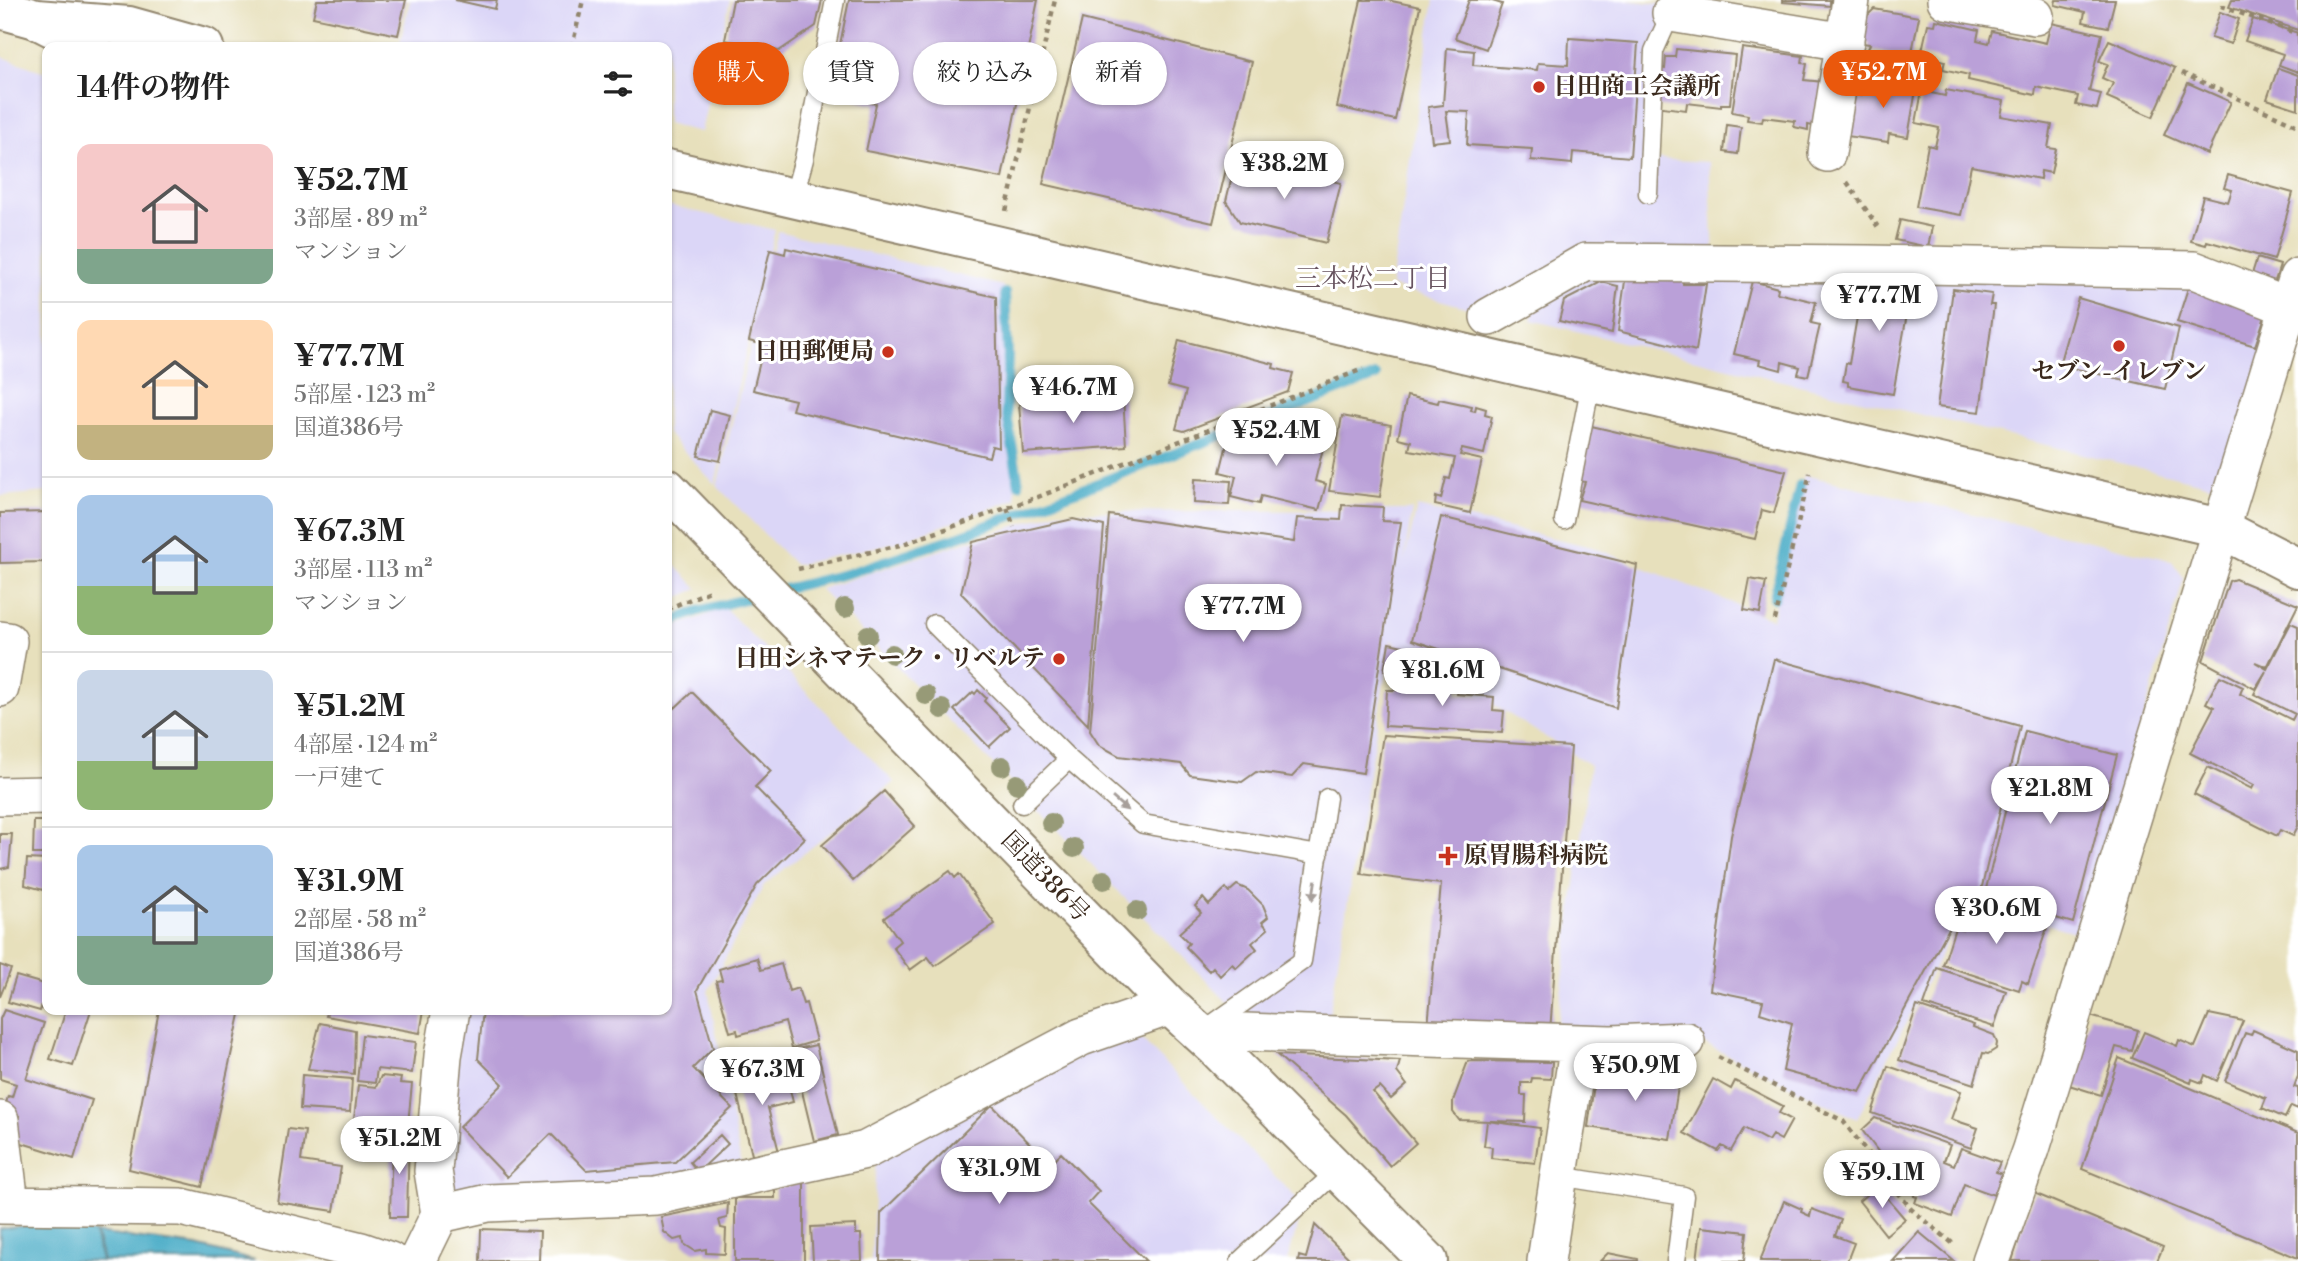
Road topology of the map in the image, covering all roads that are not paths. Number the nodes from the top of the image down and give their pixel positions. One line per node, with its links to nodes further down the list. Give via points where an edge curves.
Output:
1 (835, 0): 14 (lane)
2 (1851, 0): 10 (street)
3 (1946, 0): 6 (street)
4 (0, 9): 7 (main road)
5 (1671, 13): 10 (street); 13 (lane, via 1654,51)
6 (2035, 16)
7 (36, 19): 8 (main road); 9 (main road, via 129,26)
8 (81, 42)
9 (186, 42)
10 (1845, 42): 11 (street)
11 (1826, 153)
12 (672, 170): 14 (main road)
13 (1648, 194)
14 (793, 199): 17 (main road)
15 (2295, 298): 16 (street, via 2194,270 1586,262); 20 (street)
16 (1489, 317)
17 (1591, 383): 19 (lane); 20 (main road)
18 (672, 493): 31 (main road, 国道386号)
19 (1564, 520)
20 (2220, 528): 21 (main road); 41 (street, via 2031,1149)
21 (2298, 568)
22 (934, 624): 25 (lane)
23 (0, 640): 24 (street, via 8,641)
24 (0, 688)
25 (1069, 759): 29 (lane); 30 (lane, one-way to 30, via 1143,824)
26 (42, 795): 27 (street)
27 (0, 796)
28 (1327, 798): 30 (lane)
29 (1022, 804)
30 (1320, 855): 33 (lane, one-way to 33, via 1302,961)
31 (1170, 1006): 33 (main road, 国道386号); 40 (street, via 1081,1037 866,1150 656,1196 488,1203)
32 (450, 1015): 40 (street, via 433,1171)
33 (1208, 1040): 35 (street, via 1245,1032); 37 (main road, 国道386号)
34 (1686, 1041): 35 (street)
35 (1579, 1043): 38 (street)
36 (0, 1120): 39 (street)
37 (1338, 1170): 44 (lane); 45 (main road, 国道386号)
38 (1559, 1176): 46 (street); 47 (lane, via 1684,1196)
39 (5, 1205): 42 (street, via 181,1207)
40 (440, 1214): 43 (street)
41 (1977, 1257)
42 (390, 1261)
43 (416, 1261)
44 (1240, 1261)
45 (1428, 1261)
46 (1546, 1261)
47 (1676, 1261)

